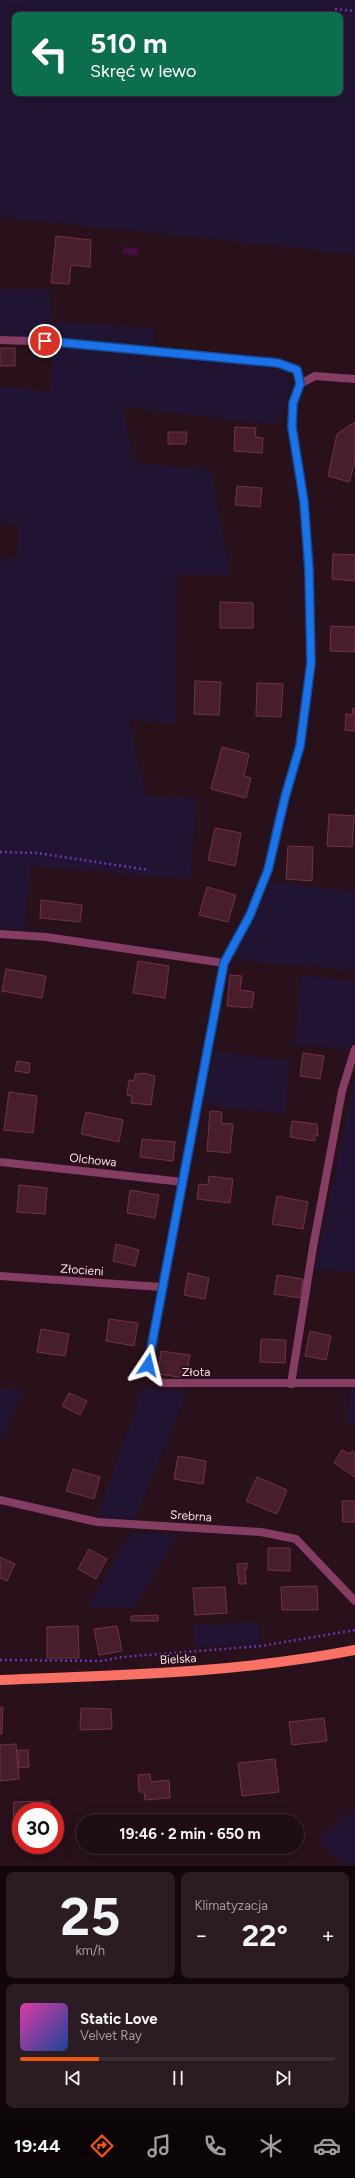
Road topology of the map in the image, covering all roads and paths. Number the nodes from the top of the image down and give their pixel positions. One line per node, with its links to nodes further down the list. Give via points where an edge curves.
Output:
1 (335, 8): 2 (path)
2 (355, 11)
3 (0, 340): 5 (street, via 60,342 278,363 297,370)
4 (355, 379): 5 (street, via 315,376)
5 (300, 384): 9 (street, Złota, via 293,403 292,427 304,502 309,570 311,663 301,738 268,870 250,915)
6 (0, 852): 7 (path, via 37,853)
7 (149, 870)
8 (0, 934): 9 (street, via 46,937)
9 (224, 963): 12 (street, Złota)
10 (355, 1049): 15 (street, via 340,1099 313,1247)
11 (0, 1162): 12 (street, Olchowa)
12 (183, 1182): 14 (street, Złota)
13 (0, 1276): 14 (street, Złocieni)
14 (162, 1287): 15 (street, Złota, via 148,1365 153,1377 163,1384)
15 (292, 1384): 16 (street, Złota)
16 (355, 1384)
17 (0, 1500): 18 (street, Srebrna, via 97,1522 261,1532 296,1539)
18 (355, 1601)
19 (355, 1630): 21 (path, via 261,1646 122,1656 101,1661)
20 (355, 1650): 22 (main road, Bielska, via 233,1668)
21 (0, 1660)
22 (0, 1680)

